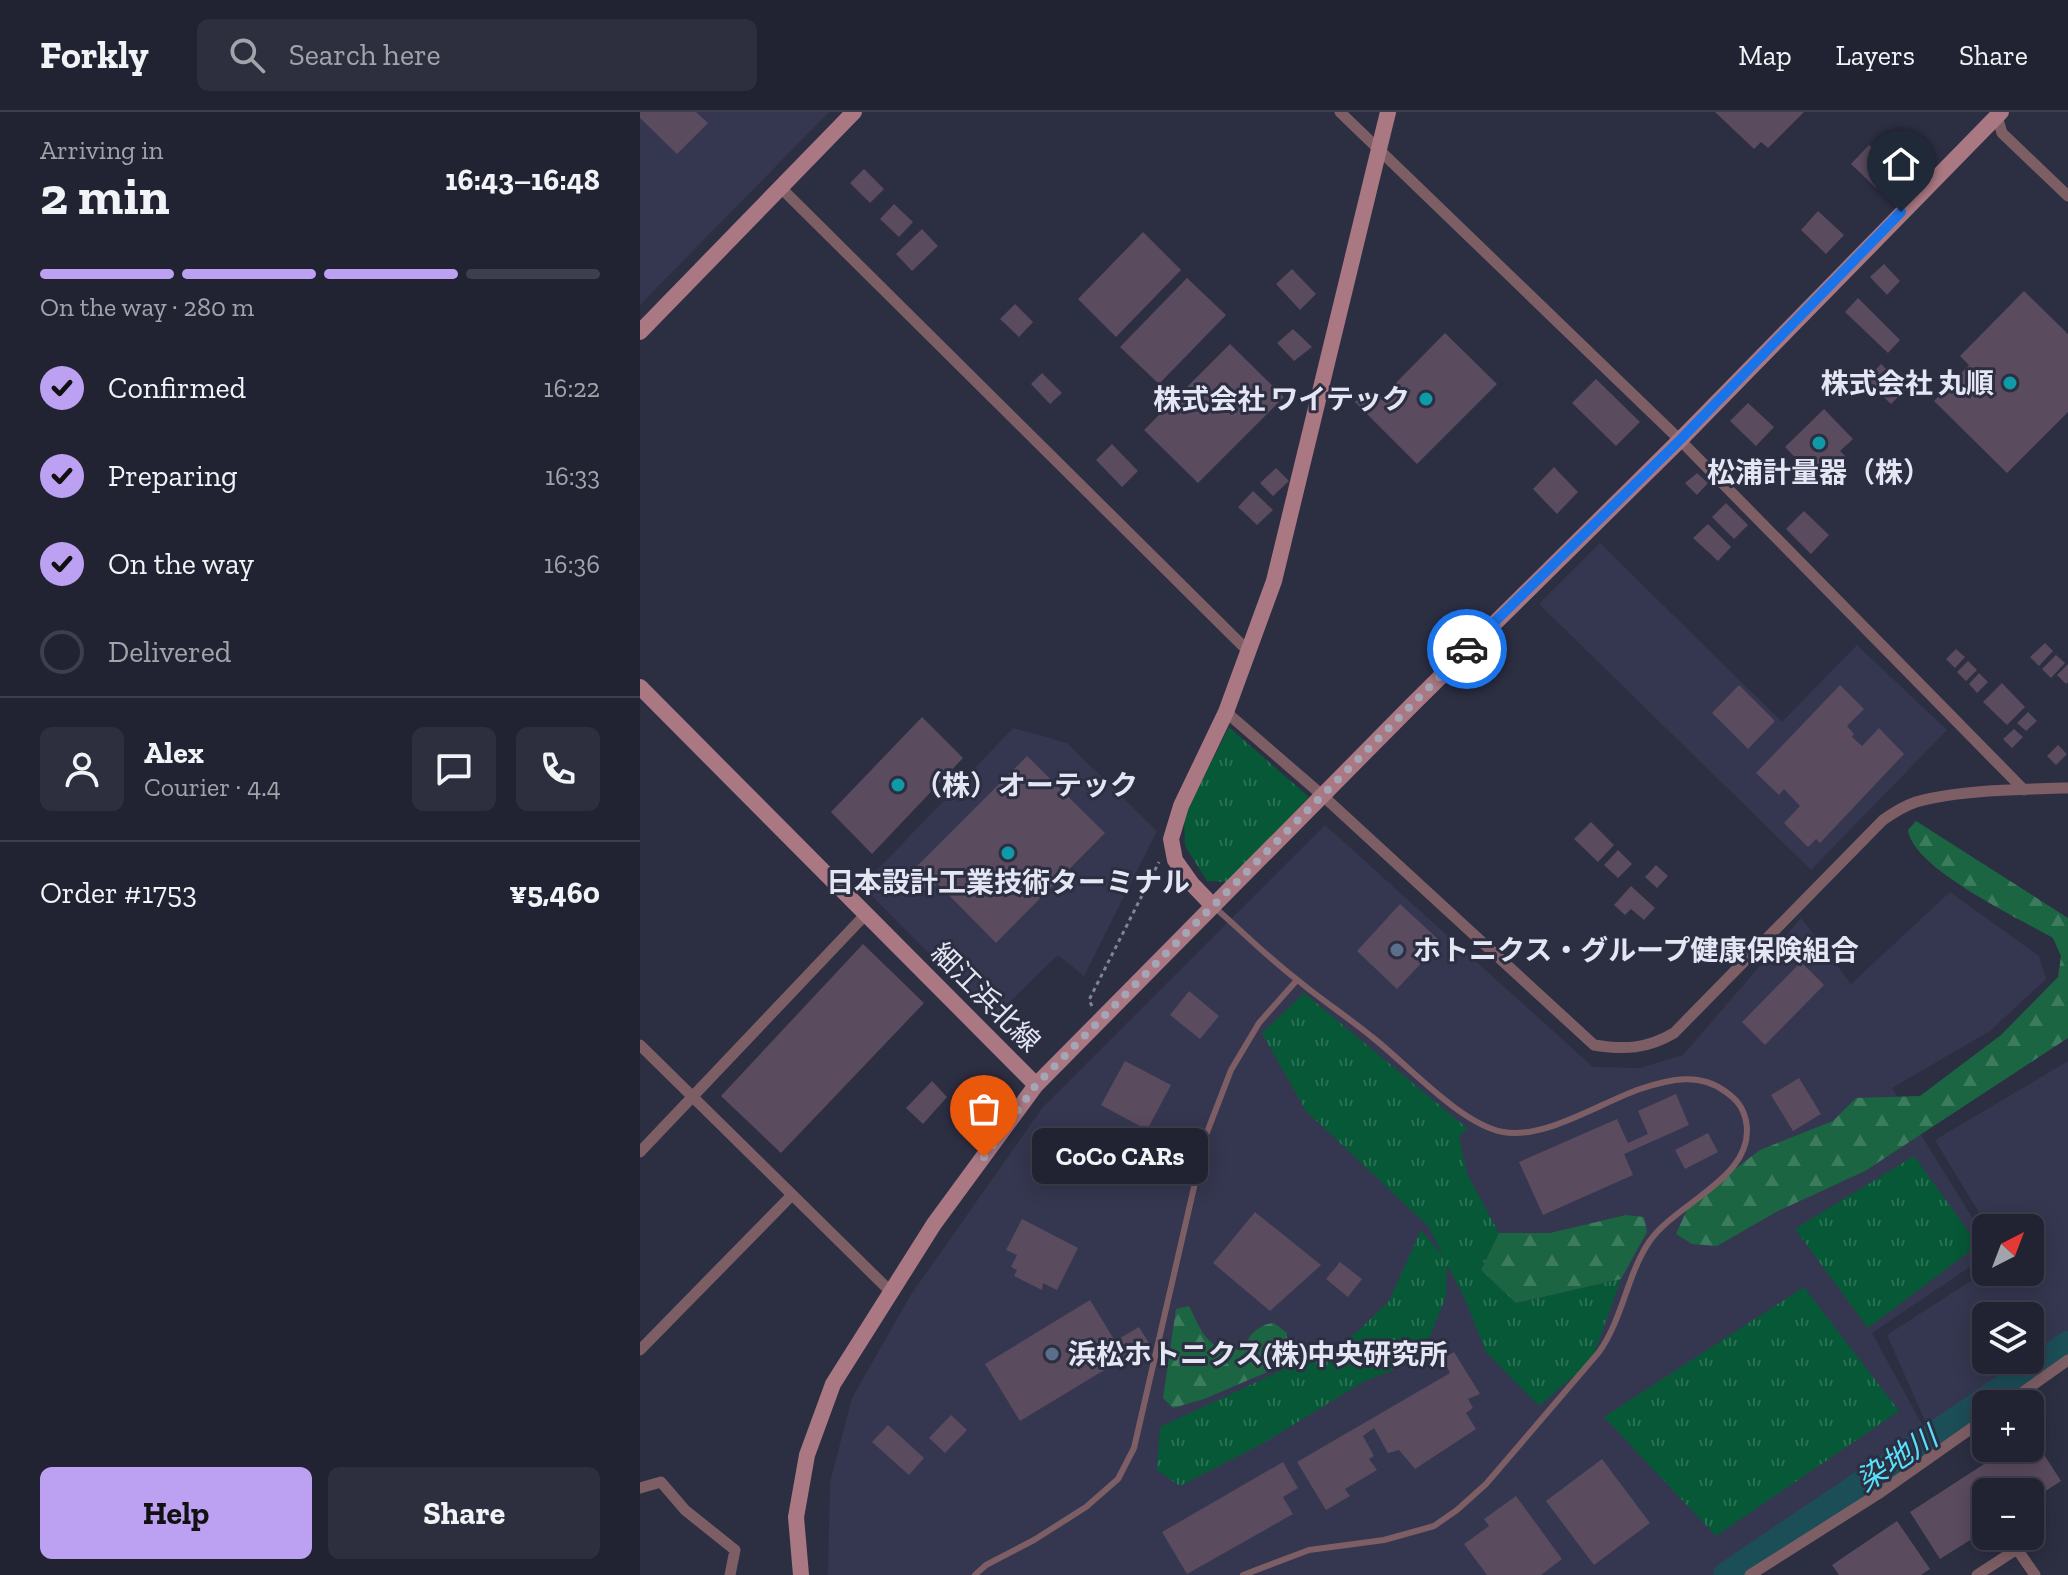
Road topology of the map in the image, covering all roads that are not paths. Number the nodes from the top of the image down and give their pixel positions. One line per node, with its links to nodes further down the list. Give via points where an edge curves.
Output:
1 (854, 112): 6 (street)
2 (1340, 112): 5 (street)
3 (1388, 112): 5 (street)
4 (1997, 113): 7 (street, via 2002,133); 9 (street)
5 (1379, 150): 9 (street); 10 (street, via 1274,581)
6 (780, 187): 8 (street); 10 (street)
7 (2068, 196)
8 (640, 332)
9 (1680, 440): 14 (street); 15 (street)
10 (1249, 652): 12 (street)
11 (640, 687): 17 (street, 細江浜北線)
12 (1226, 712): 15 (street); 16 (street, via 1171,839 1175,860)
13 (2068, 788): 14 (street)
14 (2024, 790): 15 (street, via 1916,802 1883,820 1674,1033 1637,1048 1594,1045)
15 (1322, 795): 16 (street)
16 (1213, 906): 18 (lane); 20 (street)
17 (866, 914): 20 (street, 細江浜北線); 21 (street)
18 (1297, 980): 32 (lane, via 1259,1023 1231,1070 1206,1135 1134,1448 1118,1479 1086,1507); 33 (lane, via 1476,1122 1504,1132 1537,1131 1642,1088 1689,1077 1718,1086 1737,1100 1748,1135 1728,1174 1649,1242 1599,1352 1486,1484 1457,1510 1413,1533 1309,1550)
19 (640, 1045): 21 (street)
20 (1036, 1085): 24 (street, 細江浜北線)
21 (693, 1097): 22 (street); 23 (street)
22 (640, 1152)
23 (792, 1195): 24 (street); 25 (street)
24 (891, 1292): 31 (street, 細江浜北線, via 833,1384 807,1455 796,1517)
25 (640, 1350)
26 (2068, 1360): 27 (street)
27 (2026, 1390)
28 (1972, 1428): 34 (street)
29 (640, 1488): 30 (street, via 661,1482 685,1510 735,1550)
30 (730, 1575)
31 (801, 1575)
32 (975, 1575)
33 (1243, 1575)
34 (1750, 1575)
35 (1977, 1575): 36 (street, via 2017,1549)
36 (2035, 1575)

